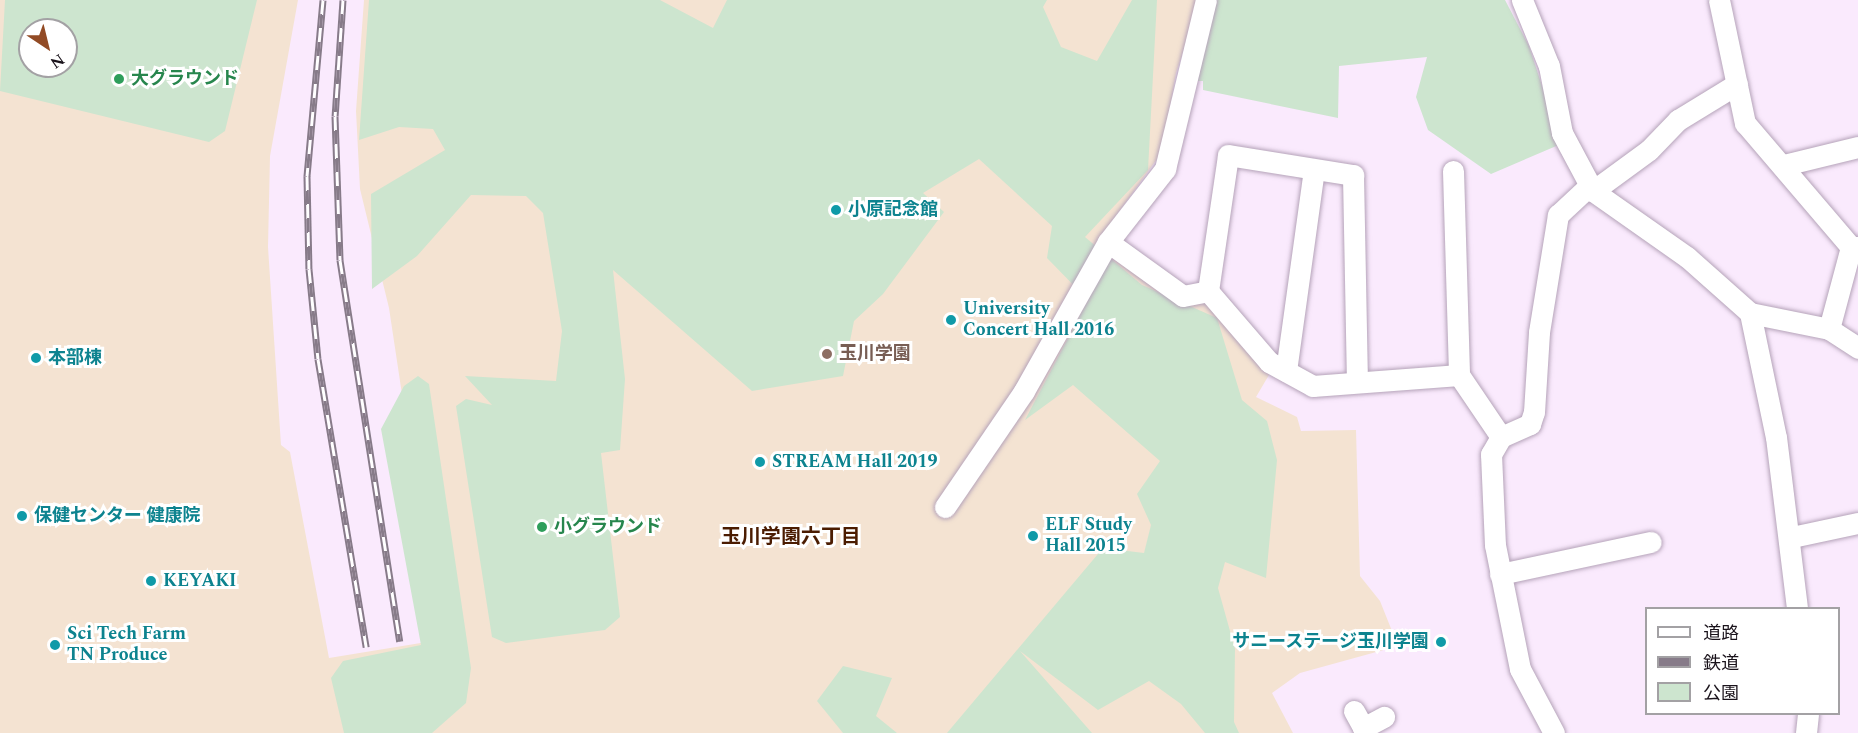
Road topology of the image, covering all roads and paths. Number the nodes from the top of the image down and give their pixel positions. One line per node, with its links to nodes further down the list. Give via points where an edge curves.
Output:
1 (1206, 0): 10 (street, via 1165,169)
2 (1522, 0): 9 (street, via 1549,66 1562,133)
3 (1719, 0): 4 (street)
4 (1737, 84): 6 (street, via 1745,123); 9 (street, via 1678,120 1649,150)
5 (1858, 147): 6 (street)
6 (1784, 165): 11 (street, via 1824,221)
7 (1314, 170): 12 (street, via 1228,155); 16 (street); 18 (street, via 1353,176)
8 (1453, 171): 17 (street)
9 (1590, 189): 13 (street, via 1687,256); 19 (street, via 1558,215 1539,332 1530,424)
10 (1108, 242): 12 (street, via 1183,296); 20 (street, via 1024,391)
11 (1855, 247): 14 (street)
12 (1208, 291): 16 (street, via 1245,340)
13 (1749, 313): 14 (street); 22 (street)
14 (1829, 329): 15 (street)
15 (1858, 348)
16 (1286, 370): 18 (street, via 1313,386)
17 (1459, 375): 18 (street); 19 (street)
18 (1357, 382)
19 (1501, 437): 24 (street, via 1491,454)
20 (945, 507)
21 (1858, 523): 22 (street)
22 (1792, 537): 25 (street)
23 (1651, 542): 24 (street)
24 (1500, 574): 29 (street, via 1520,669)
25 (1797, 607)
26 (1808, 715): 30 (street)
27 (1384, 717): 28 (street)
28 (1361, 724)
29 (1554, 733)
30 (1806, 733)

